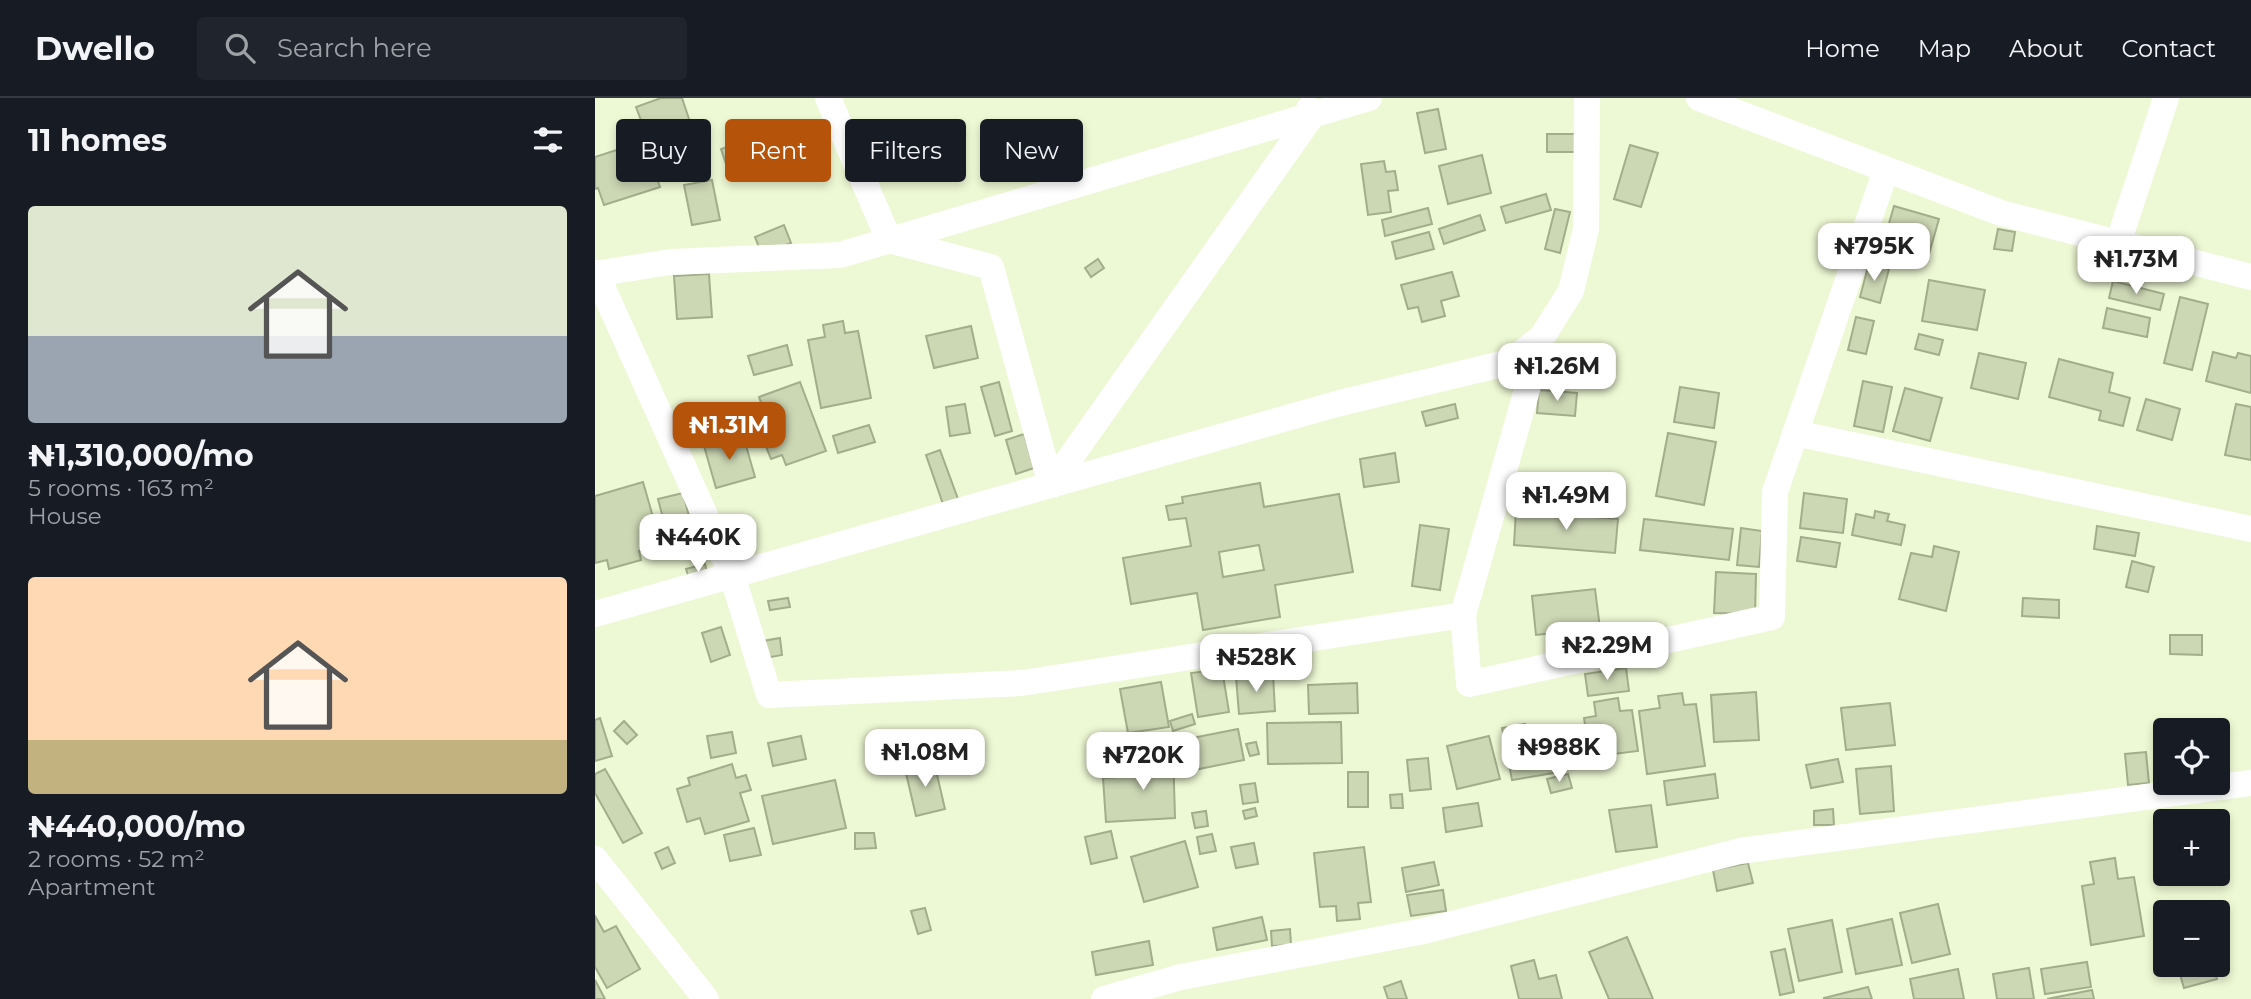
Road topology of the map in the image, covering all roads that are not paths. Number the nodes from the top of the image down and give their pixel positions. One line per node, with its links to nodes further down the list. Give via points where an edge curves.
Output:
1 (828, 98): 8 (street)
2 (1369, 98): 6 (street)
3 (1587, 98): 12 (street, via 1586,229 1571,290)
4 (1699, 98): 7 (street)
5 (2166, 98): 9 (street)
6 (1311, 112): 8 (street); 14 (street)
7 (1886, 170): 9 (street, via 2001,213); 13 (street)
8 (890, 240): 10 (street, via 840,255 670,262); 14 (street, via 991,267)
9 (2118, 243): 11 (street)
10 (595, 273): 16 (street)
11 (2251, 277)
12 (1542, 338): 14 (street, via 1510,362 1340,403); 18 (street)
13 (1795, 433): 15 (street); 18 (street, via 1775,492 1772,617 1469,684)
14 (1051, 485): 16 (street)
15 (2251, 529)
16 (732, 575): 17 (street); 18 (street, via 769,695 1022,683)
17 (595, 614)
18 (1463, 615)
19 (2251, 783): 22 (street, via 1740,851 1424,930 1181,977)
20 (596, 862): 21 (street)
21 (706, 999)
22 (1104, 999)

